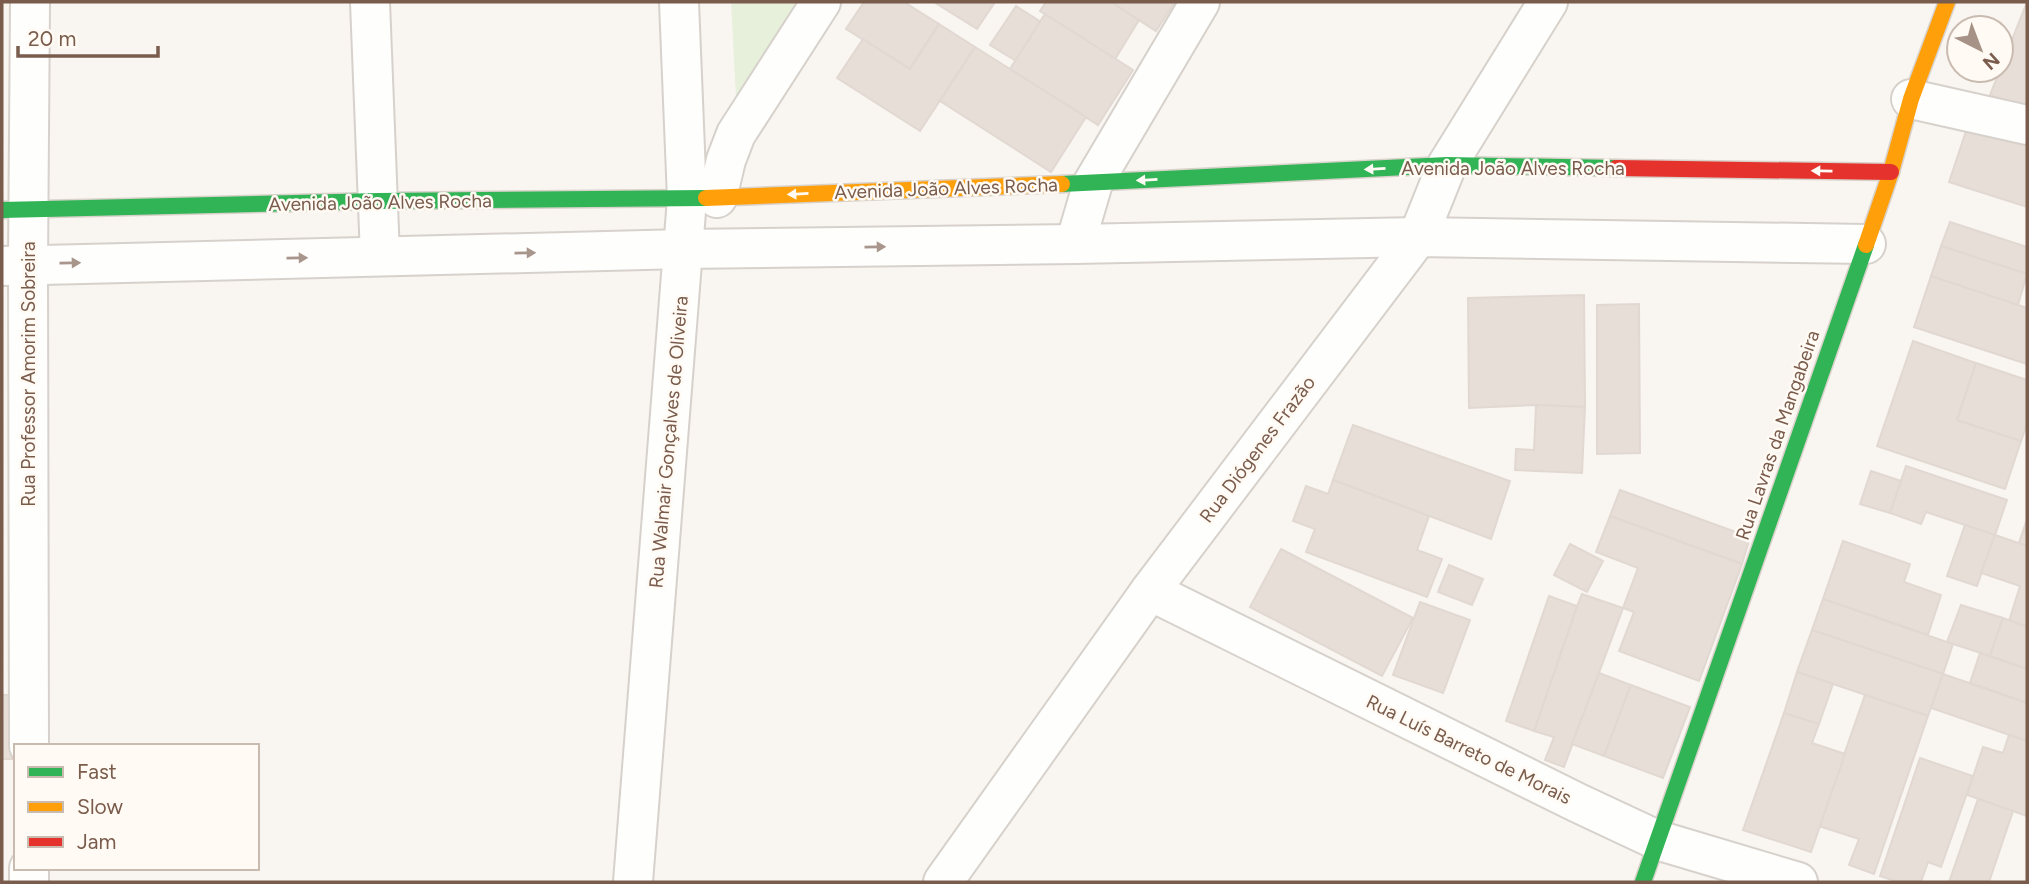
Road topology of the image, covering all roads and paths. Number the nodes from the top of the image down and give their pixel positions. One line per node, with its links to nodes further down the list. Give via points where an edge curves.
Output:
1 (30, 2): 15 (street, Rua Professor Amorim Sobreira)
2 (370, 2): 14 (street)
3 (679, 2): 13 (street, Rua Walmair Gonçalves de Oliveira)
4 (821, 2): 13 (street, via 736,134)
5 (1200, 2): 12 (street)
6 (1548, 2): 10 (street, Rua Diógenes Frazão)
7 (1947, 2): 8 (street, Rua Lavras da Mangabeira)
8 (1911, 99): 9 (street); 11 (street, Rua Lavras da Mangabeira)
9 (2027, 125)
10 (1447, 165): 11 (street, Avenida João Alves Rocha, one-way to 10); 12 (street, Avenida João Alves Rocha, one-way to 12); 16 (street, Rua Diógenes Frazão)
11 (1891, 172): 18 (street, Rua Lavras da Mangabeira)
12 (1093, 183): 13 (street, Avenida João Alves Rocha, one-way to 13); 17 (street)
13 (702, 198): 14 (street, Avenida João Alves Rocha); 19 (street, Rua Walmair Gonçalves de Oliveira)
14 (378, 201): 15 (street, Avenida João Alves Rocha); 20 (street)
15 (15, 210): 21 (street, Rua Professor Amorim Sobreira)
16 (1418, 237): 17 (street); 18 (street); 22 (street, Rua Diógenes Frazão)
17 (1075, 244): 19 (street, one-way to 17)
18 (1866, 244): 24 (street, Rua Lavras da Mangabeira)
19 (684, 249): 20 (street, one-way to 19); 25 (street, Rua Walmair Gonçalves de Oliveira)
20 (380, 256): 21 (street, one-way to 20)
21 (15, 265): 23 (street, Rua Professor Amorim Sobreira)
22 (1150, 591): 24 (street, Rua Luís Barreto de Morais); 26 (street, Rua Diógenes Frazão)
23 (29, 744)
24 (1657, 840): 27 (street, Rua Lavras da Mangabeira); 28 (street, Rua Luís Barreto de Morais)
25 (633, 882)
26 (943, 882)
27 (1643, 882)
28 (1798, 882)

